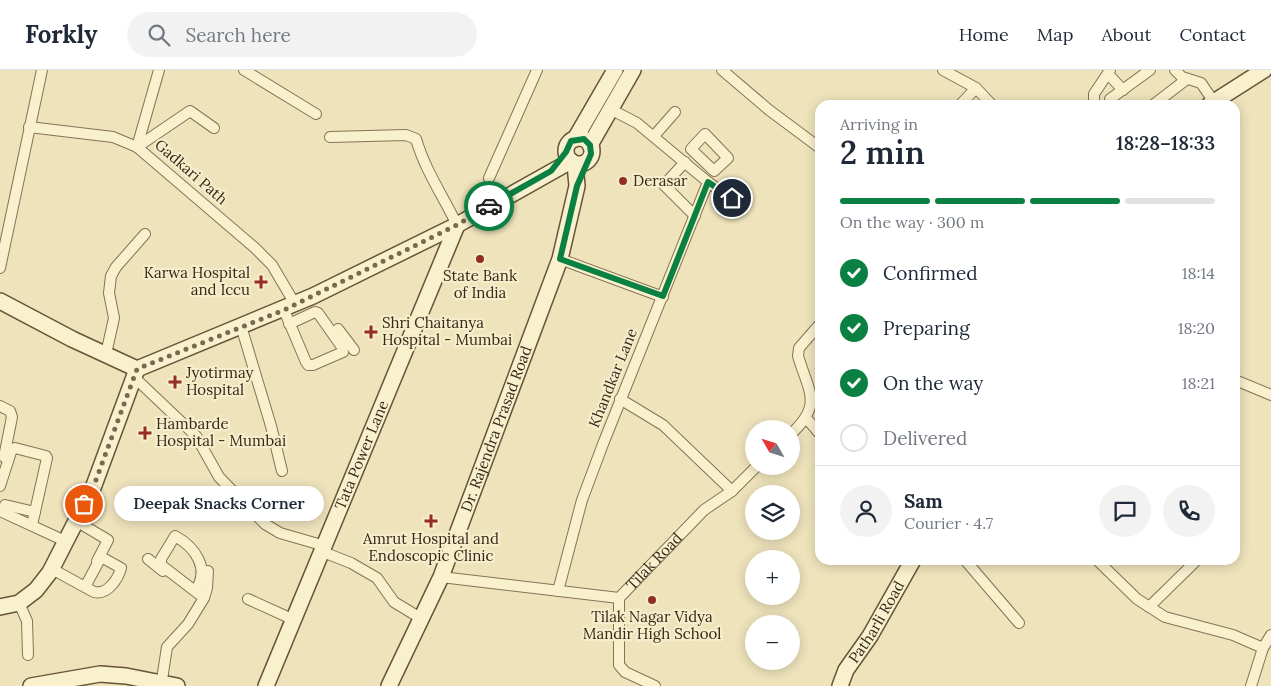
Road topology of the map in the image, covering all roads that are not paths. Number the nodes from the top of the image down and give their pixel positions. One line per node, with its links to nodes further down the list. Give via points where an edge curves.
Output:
1 (42, 70): 27 (street)
2 (159, 70): 33 (street)
3 (244, 70): 26 (street)
4 (537, 70): 38 (street)
5 (633, 70): 24 (street)
6 (722, 70): 32 (street)
7 (943, 70): 14 (street)
8 (1150, 70): 15 (street)
9 (1175, 70): 13 (street)
10 (614, 71): 31 (street)
11 (1109, 72): 15 (street); 20 (street, via 1094,94)
12 (1266, 73): 23 (street)
13 (1187, 79): 21 (street); 22 (street, via 1198,81)
14 (974, 90): 17 (street); 18 (street); 19 (street)
15 (1123, 90): 16 (street)
16 (1110, 99)
17 (965, 100)
18 (982, 100)
19 (986, 100)
20 (1094, 100)
21 (1160, 100)
22 (1209, 100)
23 (1216, 100)
24 (610, 109): 29 (street, via 638,123); 34 (street)
25 (675, 112): 29 (street)
26 (316, 114)
27 (29, 127): 33 (street, Gadkari Path, via 113,138); 46 (street)
28 (214, 128): 33 (street, via 190,111)
29 (654, 136): 37 (street)
30 (330, 137): 43 (street, via 406,134 416,139 423,162)
31 (575, 139): 34 (street, via 584,139); 35 (street, via 568,144)
32 (815, 144)
33 (138, 147): 50 (street, Gadkari Path, via 272,265)
34 (590, 151): 35 (street, via 584,163); 40 (street)
35 (571, 159): 40 (street, Dr. Rajendra Prasad Road); 43 (street)
36 (700, 159): 37 (street)
37 (688, 165): 39 (street); 42 (street, via 664,185)
38 (489, 178)
39 (708, 182): 41 (street); 42 (street, Khandkar Lane)
40 (577, 186): 45 (street, Dr. Rajendra Prasad Road)
41 (743, 207)
42 (695, 216): 48 (street, Khandkar Lane)
43 (457, 225): 47 (street); 74 (street, Tata Power Lane)
44 (145, 234): 55 (street, via 111,276 109,293 114,318)
45 (560, 259): 48 (street); 82 (street, Dr. Rajendra Prasad Road)
46 (0, 268)
47 (313, 296): 50 (street); 52 (street)
48 (663, 296): 59 (street, Khandkar Lane)
49 (0, 301): 55 (street)
50 (290, 313): 51 (street); 52 (street, via 316,312); 52 (street, Gadkari Path, via 310,366 342,352)
51 (241, 326): 56 (street); 64 (street)
52 (333, 328): 54 (street)
53 (815, 330): 61 (street, via 799,348 798,356 812,404)
54 (354, 350)
55 (106, 354): 56 (street)
56 (136, 373): 71 (street, via 93,488); 74 (street, via 196,436 219,477 265,524)
57 (1240, 382): 58 (street)
58 (1271, 395)
59 (620, 399): 68 (street, via 663,426); 85 (street, Khandkar Lane, via 582,500)
60 (0, 406): 65 (street, via 10,410 12,417)
61 (806, 419): 62 (street); 63 (street)
62 (800, 425)
63 (815, 429)
64 (282, 471)
65 (0, 475)
66 (749, 475): 68 (street, Tilak Road)
67 (0, 486): 70 (street, via 12,449 46,456)
68 (732, 491): 87 (street, Tilak Road, via 704,510)
69 (3, 508): 70 (street); 72 (street)
70 (35, 512): 72 (street)
71 (76, 520): 73 (street); 81 (street, via 107,538 108,542 84,581)
72 (32, 525): 73 (street)
73 (65, 541): 81 (street)
74 (324, 549): 92 (street, Tata Power Lane); 93 (street, via 377,578 394,602)
75 (204, 558): 88 (street, via 208,572)
76 (148, 559): 88 (street)
77 (910, 565): 103 (street, Patharli Road, via 870,636 846,670)
78 (969, 565): 94 (street)
79 (1103, 565): 91 (street)
80 (1193, 565): 91 (street)
81 (53, 568): 83 (street); 89 (street, via 36,590)
82 (441, 577): 85 (street, Tilak Road); 93 (street, Dr. Rajendra Prasad Road)
83 (85, 587)
84 (195, 591): 84 (street, via 160,562 175,536 200,558 201,581); 88 (street)
85 (558, 591): 87 (street, Tilak Road)
86 (248, 598): 92 (street)
87 (619, 598): 102 (street, via 619,665 625,672)
88 (203, 600): 98 (street, via 188,624 167,647)
89 (19, 602): 90 (street); 97 (street, via 27,621)
90 (0, 607)
91 (1149, 607): 96 (street, via 1164,617 1233,634)
92 (292, 619): 100 (street, Tata Power Lane)
93 (422, 619): 101 (street, Dr. Rajendra Prasad Road)
94 (1019, 623)
95 (1271, 635): 96 (street)
96 (1263, 648): 104 (street)
97 (28, 655)
98 (167, 685): 99 (street, via 100,674)
99 (32, 686)
100 (266, 686)
101 (389, 686)
102 (655, 686)
103 (840, 686)
104 (1251, 686)

